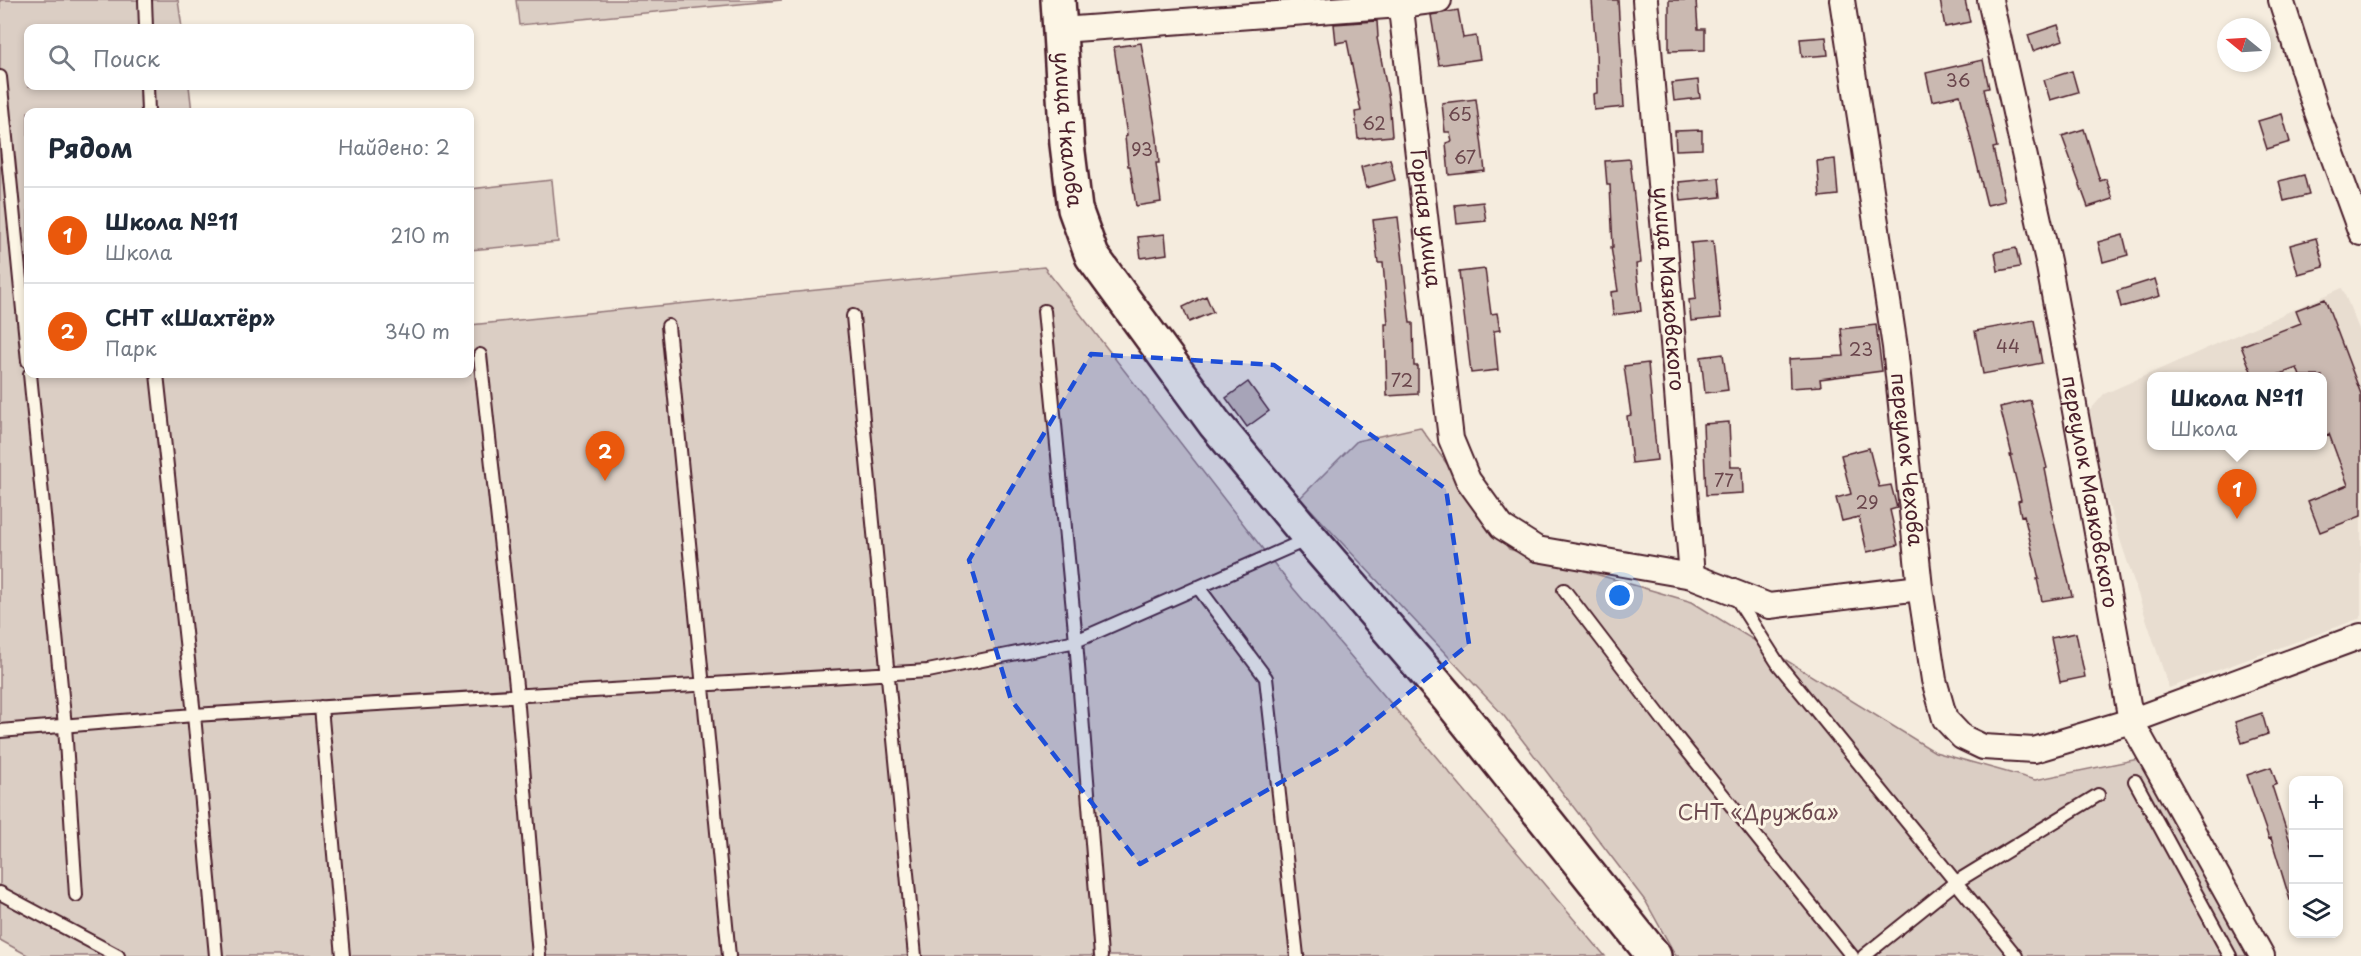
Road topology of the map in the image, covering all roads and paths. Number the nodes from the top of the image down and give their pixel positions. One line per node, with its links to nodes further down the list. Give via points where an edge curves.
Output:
1 (145, 0): 9 (lane)
2 (1438, 0): 7 (street)
3 (1645, 0): 22 (street, улица Маяковского)
4 (1842, 0): 24 (street, переулок Чехова, via 1895,347)
5 (1990, 0): 34 (street, переулок Маяковского, via 2048,261)
6 (2281, 0): 13 (street)
7 (1400, 2): 8 (street); 22 (street, Горная улица, via 1451,439 1468,480 1502,527 1537,549)
8 (1060, 15): 21 (main road, улица Чкалова, via 1075,209 1092,256 1215,424)
9 (146, 24)
10 (0, 76): 16 (lane)
11 (147, 90): 12 (lane)
12 (148, 108)
13 (2361, 233)
14 (1044, 311): 28 (lane)
15 (853, 316): 29 (lane)
16 (24, 320)
17 (668, 326): 30 (lane)
18 (480, 355): 31 (lane)
19 (30, 378): 35 (lane)
20 (157, 378): 33 (lane)
21 (1310, 538): 23 (lane); 50 (main road, улица Чкалова, via 1448,698)
22 (1692, 576): 26 (street, Горная улица)
23 (1198, 587): 28 (lane); 49 (lane, via 1266,678)
24 (1920, 588): 26 (street, Горная улица, via 1769,606); 34 (street, переулок Чехова, via 1934,680 1945,719 1962,737 1983,747 2034,750)
25 (1564, 590): 51 (lane)
26 (1732, 593): 39 (lane, via 1779,665)
27 (2361, 636): 34 (street, переулок Чехова)
28 (1076, 641): 29 (lane, via 928,671); 48 (lane)
29 (888, 673): 30 (lane); 47 (lane)
30 (703, 684): 31 (lane); 46 (lane)
31 (517, 696): 32 (lane); 45 (lane)
32 (321, 708): 33 (lane); 44 (lane)
33 (194, 715): 35 (lane); 43 (lane)
34 (2131, 721): 55 (street, переулок Маяковского)
35 (65, 726): 36 (lane); 41 (lane)
36 (0, 731)
37 (2135, 781): 54 (lane)
38 (2098, 795): 39 (lane)
39 (1956, 882): 52 (lane); 53 (lane)
40 (0, 893): 42 (lane)
41 (76, 895)
42 (118, 956)
43 (216, 956)
44 (343, 956)
45 (539, 956)
46 (729, 956)
47 (915, 956)
48 (1101, 956)
49 (1297, 956)
50 (1654, 956)
51 (1852, 956)
52 (1864, 956)
53 (2016, 956)
54 (2230, 956)
55 (2262, 956)

